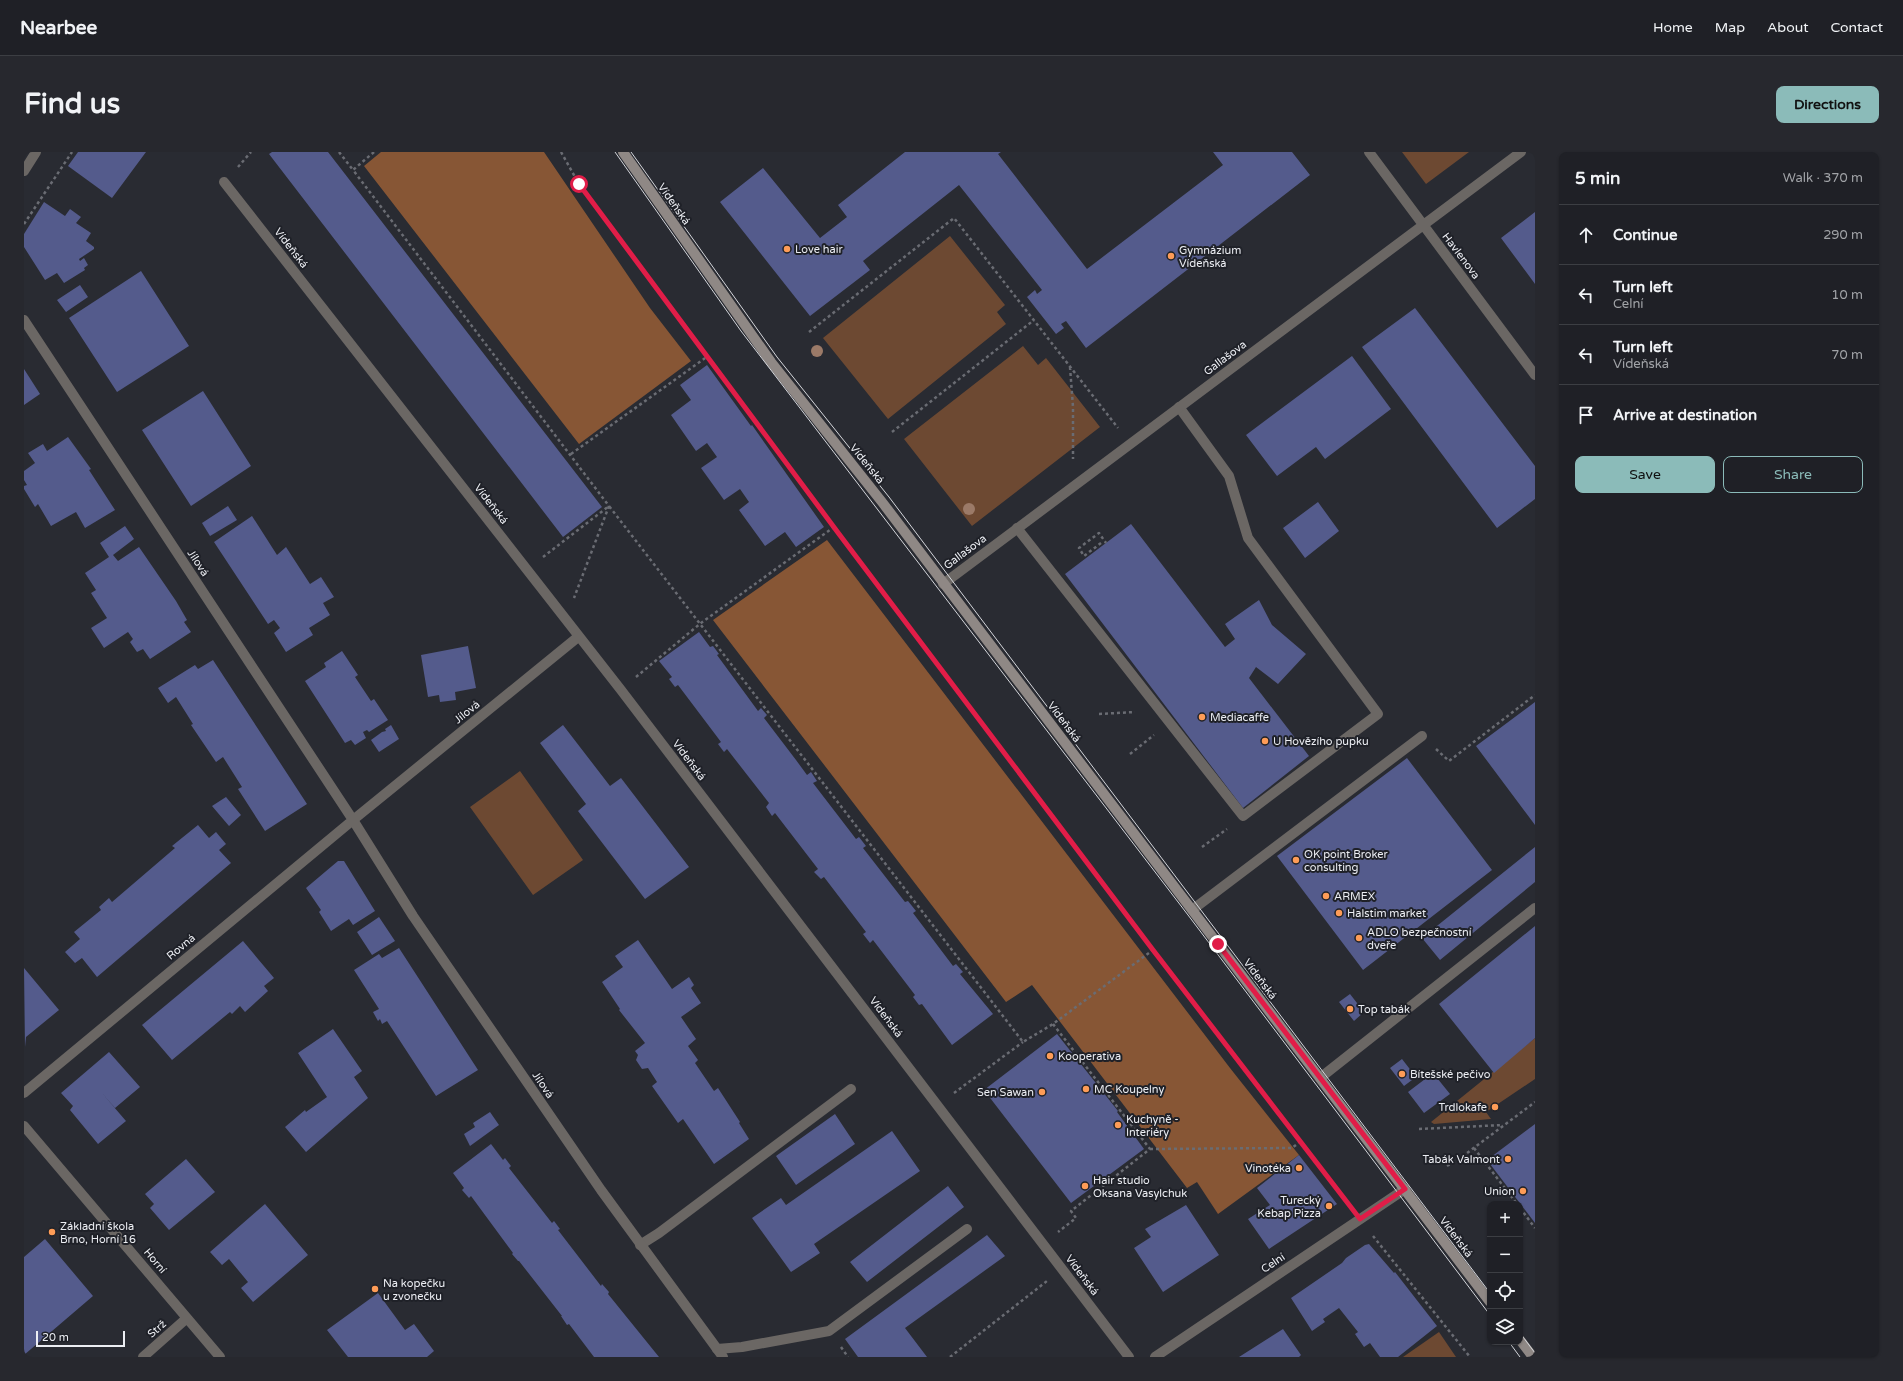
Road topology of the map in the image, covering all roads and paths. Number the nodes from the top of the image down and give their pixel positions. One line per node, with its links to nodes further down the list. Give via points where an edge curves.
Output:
1 (36, 152): 10 (street)
2 (72, 152): 12 (path)
3 (339, 152): 9 (path)
4 (374, 152): 9 (path)
5 (561, 152): 17 (path, via 579,184)
6 (624, 152): 31 (main road, Vídeňská, via 771,362 882,502)
7 (1369, 152): 13 (street, Havlenova)
8 (1521, 152): 13 (street, Gallašova)
9 (353, 170): 23 (path)
10 (24, 171)
11 (224, 182): 30 (street, Vídeňská)
12 (24, 224)
13 (1423, 225): 19 (street, Havlenova); 20 (street, Gallašova)
14 (24, 320): 41 (street, Jílová)
15 (1034, 320): 16 (path, via 954,218); 18 (path); 21 (path)
16 (809, 332)
17 (708, 356): 23 (path); 26 (path)
18 (1070, 366): 22 (path); 24 (path)
19 (1535, 375)
20 (1179, 407): 22 (street, Gallašova); 37 (street, via 1229,476 1248,538 1378,714 1243,816)
21 (892, 432)
22 (1130, 444): 27 (street, Gallašova)
23 (571, 454): 25 (path)
24 (1073, 459)
25 (610, 506): 30 (path); 32 (path); 33 (path)
26 (834, 527): 33 (path); 46 (path)
27 (1017, 528): 31 (street, Gallašova); 37 (street)
28 (1101, 543): 29 (path, via 1084,556 1079,548 1099,533)
29 (1106, 544)
30 (527, 570): 32 (street, Vídeňská)
31 (943, 584): 45 (main road, Vídeňská)
32 (566, 621): 34 (street, Vídeňská)
33 (701, 623): 35 (path); 48 (path)
34 (578, 637): 35 (street, Vídeňská); 41 (street, Jílová)
35 (621, 690): 53 (street, Vídeňská)
36 (1535, 695): 40 (path)
37 (1161, 712): 38 (path)
38 (1099, 714)
39 (1422, 736): 45 (street)
40 (1449, 761)
41 (353, 820): 51 (street, Rovná); 68 (street, Jílová, via 417,923)
42 (1219, 835): 43 (path)
43 (1202, 847)
44 (1535, 908): 49 (street)
45 (1192, 910): 49 (main road, Vídeňská)
46 (1153, 950): 47 (path); 57 (path)
47 (1053, 1024): 48 (path); 59 (path)
48 (1023, 1042): 53 (path)
49 (1320, 1078): 61 (main road, Vídeňská)
50 (851, 1089): 68 (street)
51 (24, 1093)
52 (1535, 1102): 54 (path)
53 (938, 1105): 67 (street, Vídeňská)
54 (1504, 1125): 56 (path); 58 (path)
55 (24, 1126): 71 (street, Horní)
56 (1419, 1129)
57 (1300, 1141): 59 (path, via 1292,1148); 64 (path)
58 (1474, 1148): 60 (path); 62 (path)
59 (1150, 1149): 67 (path, via 1071,1211 1076,1218)
60 (1447, 1166)
61 (1405, 1189): 64 (street, Celní); 70 (main road, Vídeňská)
62 (1515, 1201)
63 (1523, 1212): 65 (path)
64 (1360, 1219): 78 (street, Celní); 79 (path)
65 (1535, 1228)
66 (967, 1229): 73 (street, via 829,1331)
67 (1043, 1244): 77 (street, Vídeňská)
68 (640, 1245): 73 (street, Jílová)
69 (1041, 1285): 76 (path)
70 (1487, 1298)
71 (187, 1318): 74 (street, Strž); 75 (street, Horní)
72 (1523, 1344): 80 (main road)
73 (720, 1353)
74 (143, 1357)
75 (220, 1357)
76 (950, 1357)
77 (1130, 1357)
78 (1155, 1357)
79 (1470, 1357)
80 (1533, 1357)

